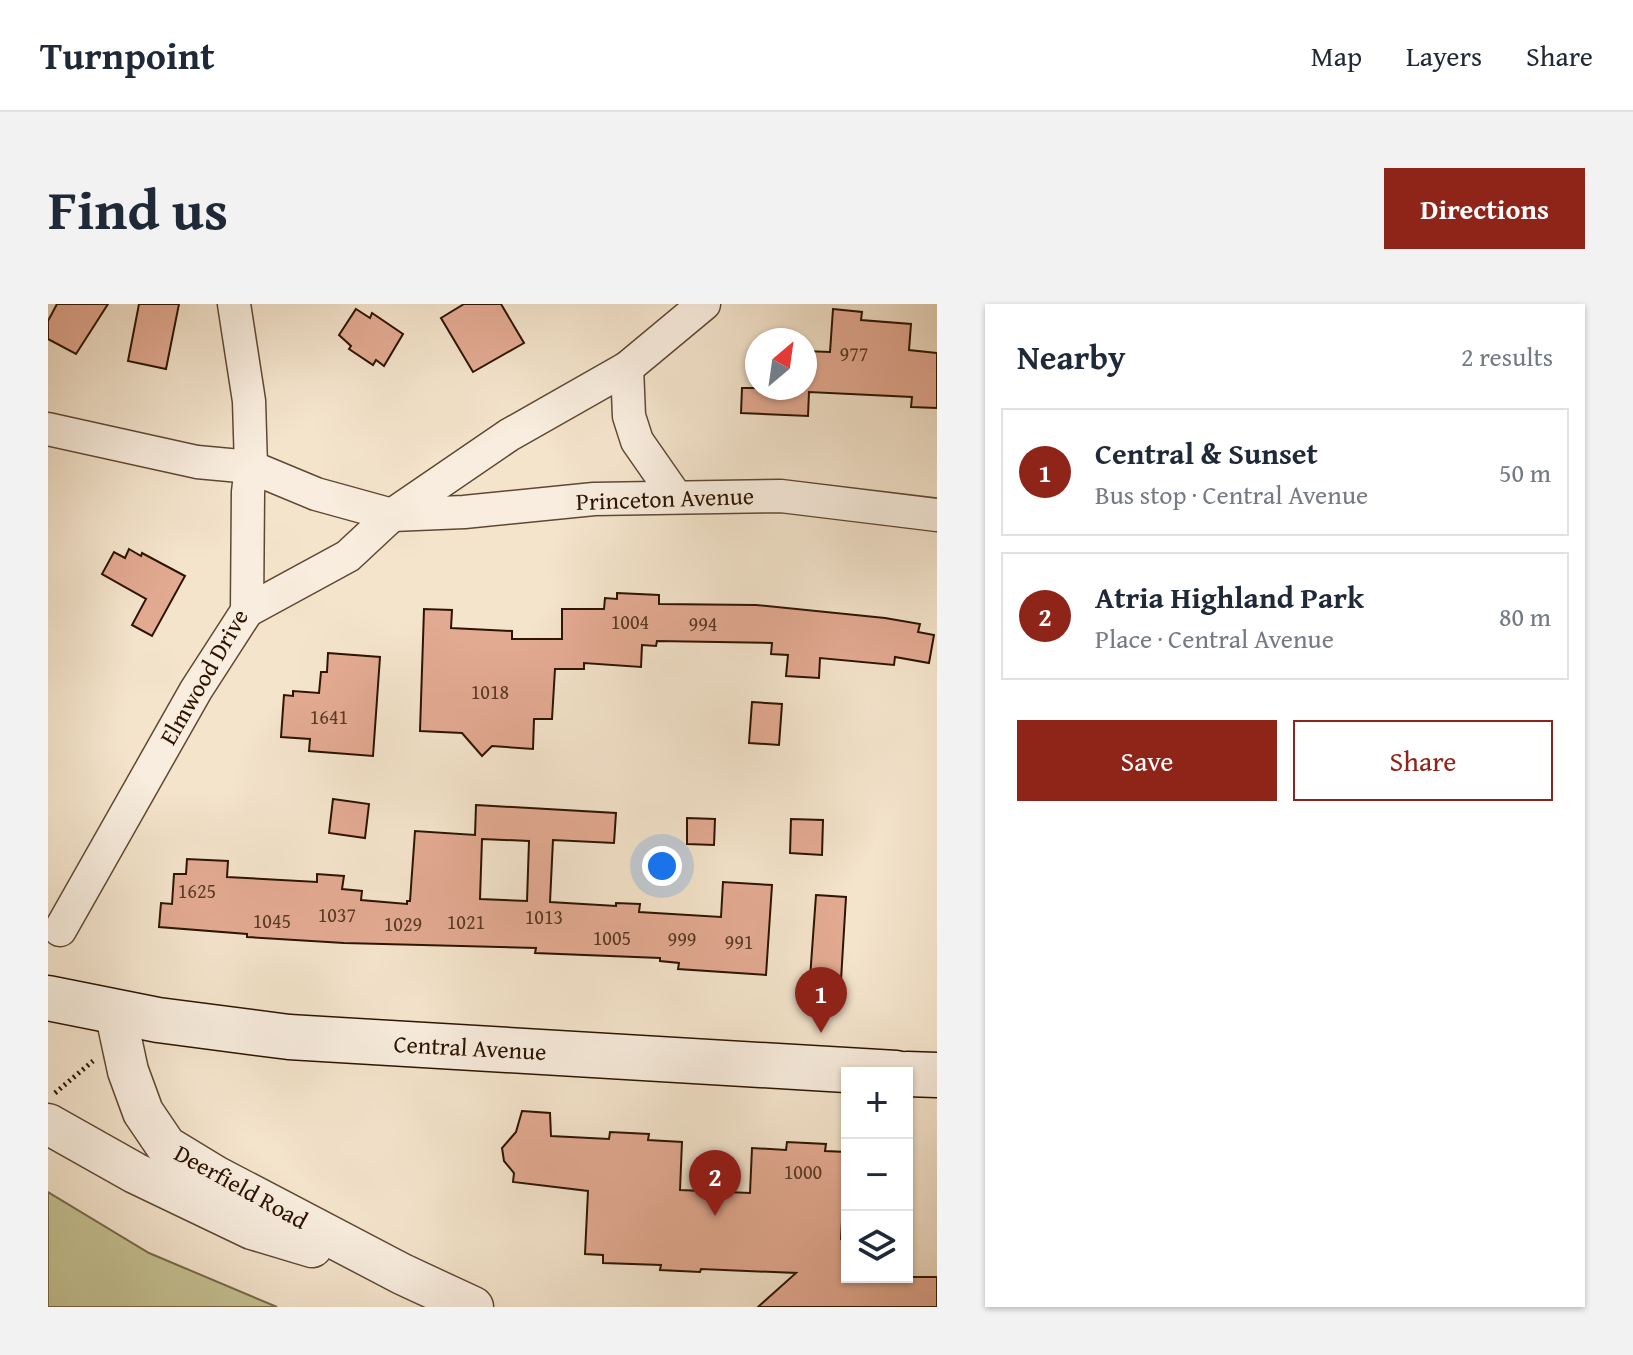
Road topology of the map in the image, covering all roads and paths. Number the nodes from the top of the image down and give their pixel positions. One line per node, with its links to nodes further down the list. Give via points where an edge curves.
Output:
1 (234, 304): 5 (street, Elmwood Drive, via 249,401)
2 (704, 304): 3 (street)
3 (627, 368): 6 (street, via 629,416 637,441); 7 (street, via 509,435)
4 (48, 429): 5 (street, Princeton Avenue, via 197,462)
5 (251, 467): 7 (street, Princeton Avenue, via 316,494); 9 (street, Elmwood Drive)
6 (676, 497): 7 (street, Princeton Avenue); 8 (street, Princeton Avenue, via 781,496)
7 (392, 515): 9 (street, via 348,556)
8 (937, 515)
9 (247, 611): 10 (street, Elmwood Drive, via 196,690)
10 (60, 930)
11 (48, 998): 12 (main road, Central Avenue)
12 (115, 1011): 14 (main road, Central Avenue, via 289,1037); 19 (street, Deerfield Road, via 143,1112 166,1146)
13 (102, 1058): 17 (path)
14 (841, 1070)
15 (913, 1074): 16 (main road)
16 (937, 1075)
17 (48, 1099)
18 (48, 1124): 19 (street, Deerfield Road, via 252,1229)
19 (402, 1274): 20 (street, Deerfield Road)
20 (473, 1307)

